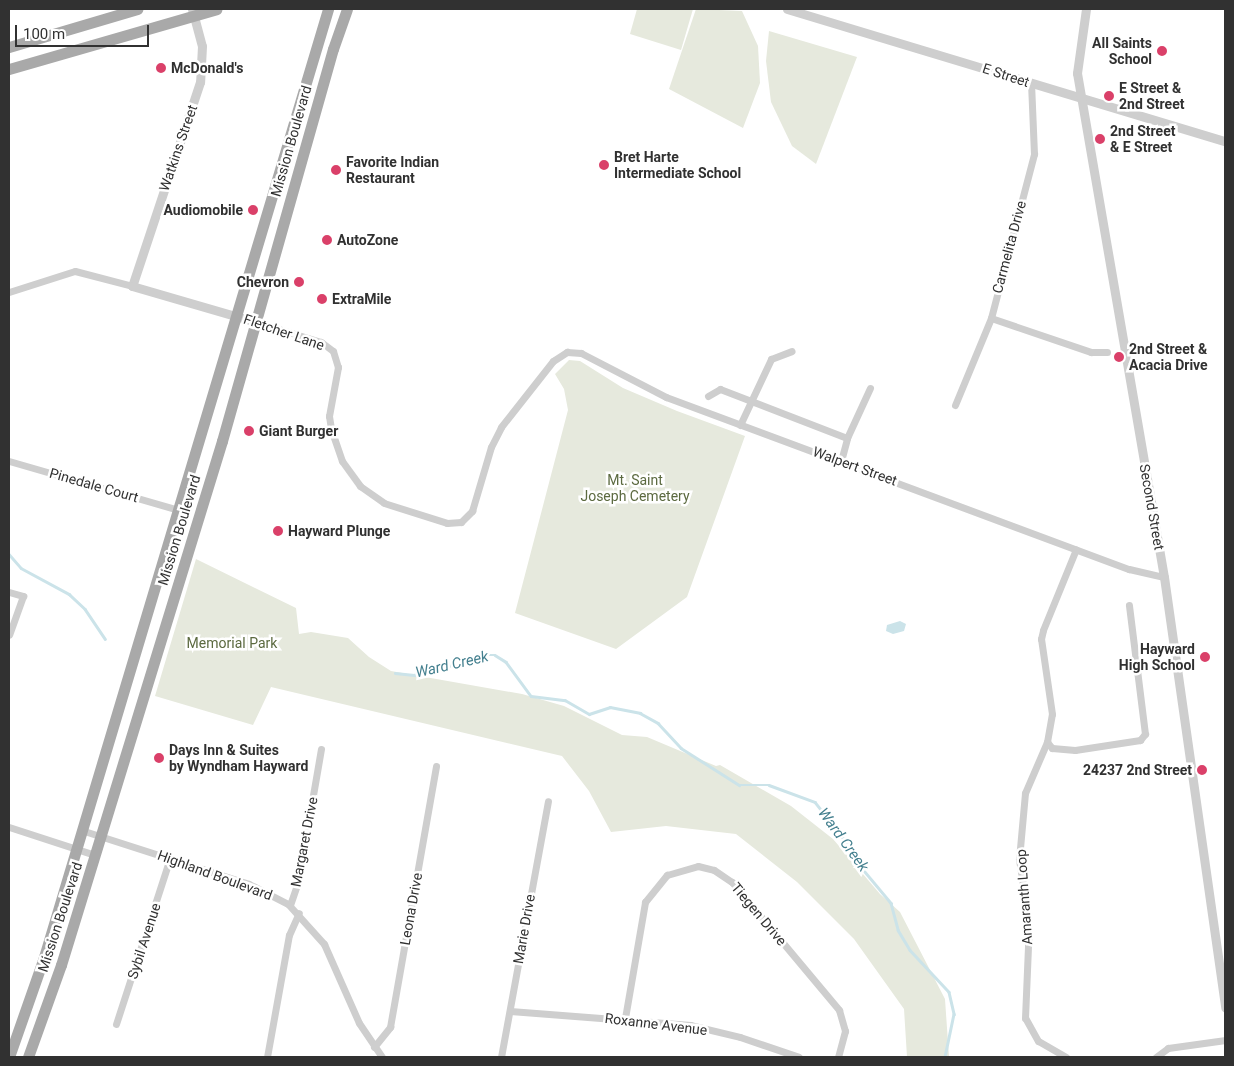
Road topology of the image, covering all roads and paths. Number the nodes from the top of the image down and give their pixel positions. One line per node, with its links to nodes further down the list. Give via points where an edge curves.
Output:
1 (137, 9): 9 (main road)
2 (217, 9): 8 (main road)
3 (347, 9): 18 (main road, Mission Boulevard)
4 (787, 9): 7 (street, E Street)
5 (1086, 9): 12 (street, Second Street, via 1077,73)
6 (326, 11): 16 (main road, Mission Boulevard)
7 (805, 11): 11 (street, E Street)
8 (193, 12): 10 (main road); 14 (street, Watkins Street, via 202,46 200,82)
9 (9, 47)
10 (9, 69)
11 (1031, 83): 12 (street, E Street); 17 (street, Carmelita Drive, via 1030,111 1035,146)
12 (1082, 100): 13 (street, E Street); 32 (street, Second Street)
13 (1225, 141)
14 (132, 286): 15 (street, Fletcher Lane, via 76,271); 16 (street, Fletcher Lane)
15 (9, 292)
16 (236, 316): 18 (street, Fletcher Lane); 30 (main road, Mission Boulevard)
17 (990, 318): 20 (street, via 1091,352); 25 (street, Carmelita Drive)
18 (256, 322): 21 (street, Fletcher Lane, via 321,342 333,351 338,367 329,416 332,434 342,461 360,486 384,503 447,523 461,522 472,511 491,447 501,427); 42 (main road, Mission Boulevard)
19 (792, 351): 24 (street, via 771,359)
20 (1107, 352)
21 (553, 361): 26 (street, Walpert Street, via 567,352 581,353 650,390)
22 (870, 388): 27 (street)
23 (708, 396): 24 (street, via 720,389)
24 (751, 401): 26 (street); 27 (street)
25 (955, 405)
26 (740, 425): 28 (street, Walpert Street)
27 (847, 438): 28 (street)
28 (841, 460): 31 (street, Walpert Street)
29 (9, 461): 30 (street, Pinedale Court)
30 (179, 510): 41 (main road, Mission Boulevard)
31 (1076, 549): 32 (street, Walpert Street, via 1129,569); 36 (street, Amaranth Loop, via 1041,639 1052,714)
32 (1164, 577): 48 (street, Second Street)
33 (9, 592): 35 (street, via 23,596)
34 (1129, 606): 36 (street, via 1145,734 1140,740 1075,750 1052,748)
35 (9, 635)
36 (1047, 742): 61 (street, Amaranth Loop, via 1025,793 1020,824 1019,859 1029,922 1025,1018 1038,1041)
37 (321, 749): 46 (street, Margaret Drive, via 298,882)
38 (436, 766): 53 (street, Leona Drive, via 390,1027)
39 (548, 800): 49 (street, Marie Drive)
40 (9, 827): 43 (street)
41 (81, 830): 42 (street, Highland Boulevard); 43 (main road, Mission Boulevard)
42 (101, 837): 44 (main road, Mission Boulevard); 45 (street, Highland Boulevard)
43 (76, 848): 44 (street); 54 (main road, Mission Boulevard)
44 (95, 855): 55 (main road, Mission Boulevard)
45 (170, 858): 46 (street, Highland Boulevard, via 249,884); 51 (street, Sybil Avenue)
46 (290, 905): 47 (street, Highland Boulevard)
47 (299, 913): 53 (street, Highland Boulevard, via 324,944 359,1023); 56 (street, via 289,935)
48 (1225, 1008)
49 (510, 1011): 50 (street, Roxanne Avenue); 58 (street, Marie Drive)
50 (625, 1018): 59 (street, Roxanne Avenue, via 698,1027); 60 (street, Tiegen Drive, via 643,910 649,895 661,880 674,871 691,866 707,868 727,877 738,888 839,1010 845,1031)
51 (116, 1024)
52 (1225, 1040): 62 (street, via 1168,1048)
53 (374, 1047): 57 (street, Highland Boulevard)
54 (9, 1057)
55 (28, 1057)
56 (267, 1057)
57 (382, 1057)
58 (502, 1057)
59 (799, 1057)
60 (838, 1057)
61 (1066, 1057)
62 (1156, 1057)

